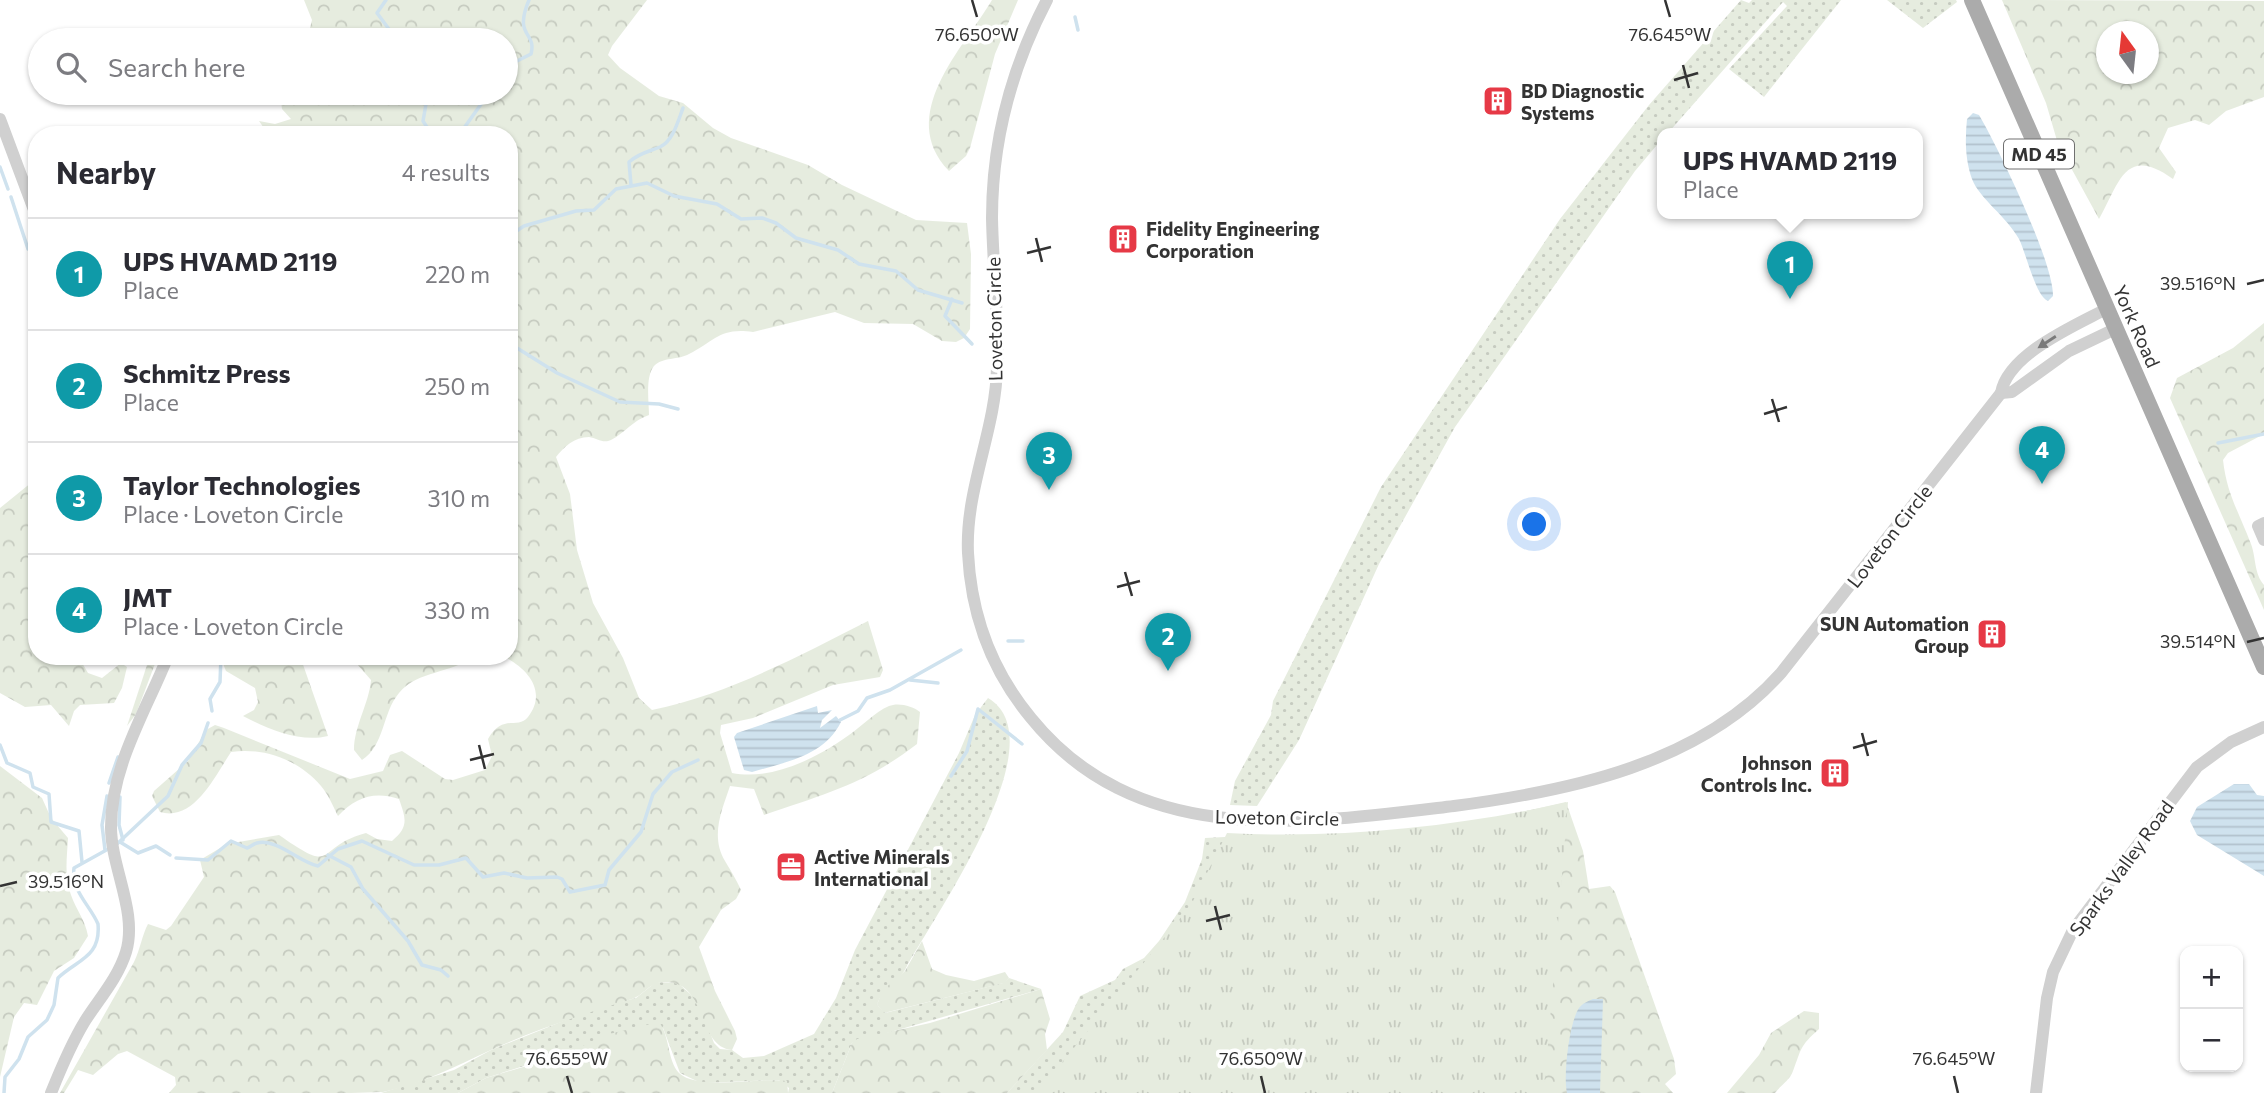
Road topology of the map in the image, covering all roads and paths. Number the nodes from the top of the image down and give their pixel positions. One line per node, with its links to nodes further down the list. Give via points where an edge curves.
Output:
1 (1047, 0): 7 (street, Loveton Circle, via 1013,81 996,159 992,219 997,372 971,507 970,574 983,634 1018,702 1072,760 1140,798 1182,812 1224,818 1305,821 1366,817 1556,790 1688,743 1747,707 1781,673)
2 (1972, 0): 5 (main road, York Road / MD 45)
3 (0, 119): 4 (street)
4 (28, 194)
5 (2106, 309): 6 (main road, York Road / MD 45); 7 (street, Loveton Circle, one-way to 7, via 2031,353 2003,381)
6 (2115, 329): 7 (street, Loveton Circle, via 2069,351 2012,391); 11 (main road, York Road / MD 45)
7 (2001, 393)
8 (2264, 523): 9 (street, via 2258,526)
9 (2264, 540)
10 (164, 665): 13 (street, via 120,770 111,829 127,913 126,951 79,1032)
11 (2264, 667)
12 (2264, 726): 14 (street, Sparks Valley Road, via 2231,742 2197,767 2073,930 2053,972 2047,998)
13 (51, 1093)
14 (2036, 1093)

